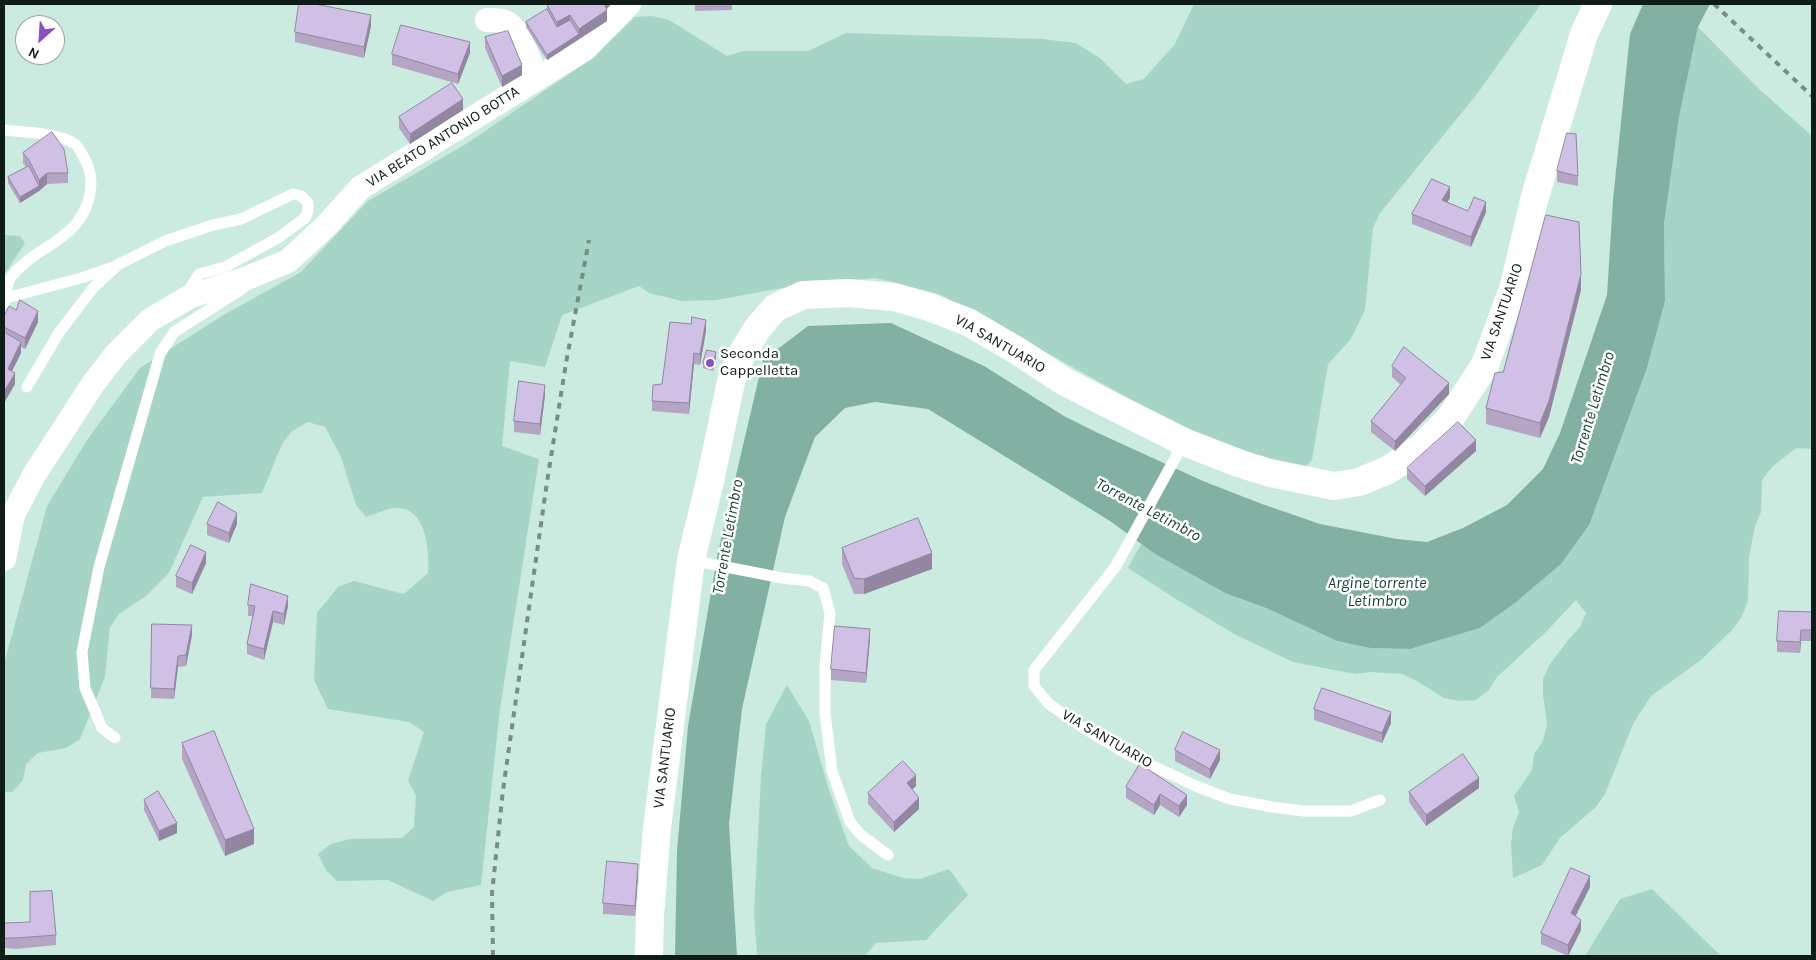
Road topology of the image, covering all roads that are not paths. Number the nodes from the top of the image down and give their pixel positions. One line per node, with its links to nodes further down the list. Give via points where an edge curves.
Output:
1 (629, 4): 4 (street, VIA BEATO ANTONIO BOTTA, via 586,49)
2 (1598, 4): 11 (main road, VIA SANTUARIO, via 1584,34 1534,200 1514,286 1485,365 1451,417 1421,448 1388,470 1359,482 1334,486)
3 (487, 20): 4 (street, VIA BEATO ANTONIO BOTTA, via 500,20 511,25)
4 (537, 78): 7 (street, VIA BEATO ANTONIO BOTTA, via 360,188 288,261)
5 (4, 130): 9 (lane, via 57,136 76,144 87,161 92,180 83,214 68,232 19,268 10,279)
6 (119, 264): 8 (lane, via 165,241 213,225 241,220 293,194 308,203 305,218 278,238 226,267 199,274 191,287); 9 (lane); 10 (lane, via 93,288 58,334)
7 (245, 279): 8 (street, VIA BEATO ANTONIO BOTTA); 14 (lane, via 243,288 174,332 160,354 99,566 82,652 85,688 102,728)
8 (191, 296): 12 (street, VIA BEATO ANTONIO BOTTA, via 150,320 116,354 93,384 34,475 13,515)
9 (5, 300)
10 (27, 387)
11 (1180, 450): 13 (main road, VIA SANTUARIO, via 960,319 894,298 848,293 803,296 775,308 742,354 731,382); 15 (lane, VIA SANTUARIO, via 1116,566 1034,670 1034,686 1049,704 1127,754 1230,799 1304,811 1351,811)
12 (4, 559)
13 (697, 562): 16 (lane, via 809,581 823,588 830,613 824,714 832,771 850,822 860,835); 17 (main road, VIA SANTUARIO, via 657,828)
14 (115, 738)
15 (1380, 800)
16 (888, 855)
17 (649, 956)

